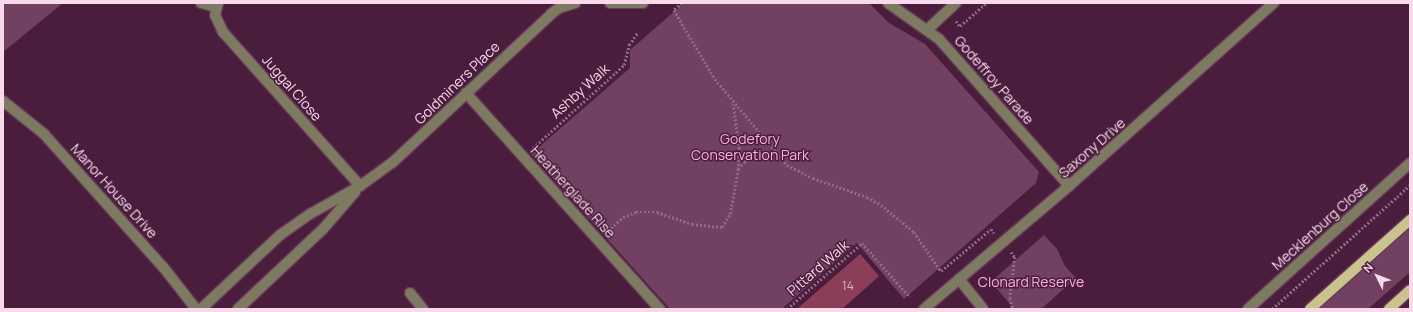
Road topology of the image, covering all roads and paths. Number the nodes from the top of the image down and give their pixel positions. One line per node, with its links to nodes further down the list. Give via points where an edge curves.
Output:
1 (201, 3): 9 (street)
2 (574, 3): 12 (street, Goldminers Place, via 551,14)
3 (610, 3): 4 (street)
4 (643, 3)
5 (682, 3): 14 (path, via 674,10 709,70)
6 (888, 3): 10 (street, Godeffroy Parade, via 898,12)
7 (956, 3): 10 (street)
8 (1274, 3): 21 (street, Saxony Drive)
9 (217, 5): 20 (street, Juggal Close, via 215,15 223,32)
10 (928, 29): 21 (street, Godeffroy Parade)
11 (638, 32): 16 (path, Ashby Walk, via 629,45 624,65)
12 (466, 93): 16 (street, Heatherglade Rise); 20 (street, Goldminers Place, via 392,163)
13 (3, 101): 30 (street, Manor House Drive, via 48,138 164,268)
14 (733, 104): 15 (path); 18 (path, via 739,149)
15 (777, 156): 18 (path, via 751,159 744,162); 23 (path, via 797,171 855,192 881,205 914,232 941,271)
16 (523, 157): 34 (street, Heatherglade Rise)
17 (1410, 163): 39 (street, Mecklenburg Close)
18 (738, 170): 24 (path, via 730,214 722,227 692,224 657,212 636,212 624,217)
19 (1410, 185): 40 (path)
20 (360, 186): 31 (street, Goldminers Place, via 310,214 280,235); 32 (street, Goldminers Place, via 323,229)
21 (1069, 186): 26 (street, Saxony Drive)
22 (1410, 220): 41 (main road)
23 (990, 229)
24 (605, 234)
25 (1015, 257): 38 (path, via 1010,298)
26 (959, 279): 36 (street, Saxony Drive); 37 (street)
27 (1410, 290): 42 (main road)
28 (410, 293): 33 (street)
29 (910, 297): 35 (path, Pittard Walk, via 862,243)
30 (196, 309)
31 (201, 309)
32 (238, 309)
33 (423, 309)
34 (660, 309)
35 (787, 309)
36 (924, 309)
37 (983, 309)
38 (1013, 309)
39 (1248, 309)
40 (1272, 309)
41 (1310, 309)
42 (1389, 309)

